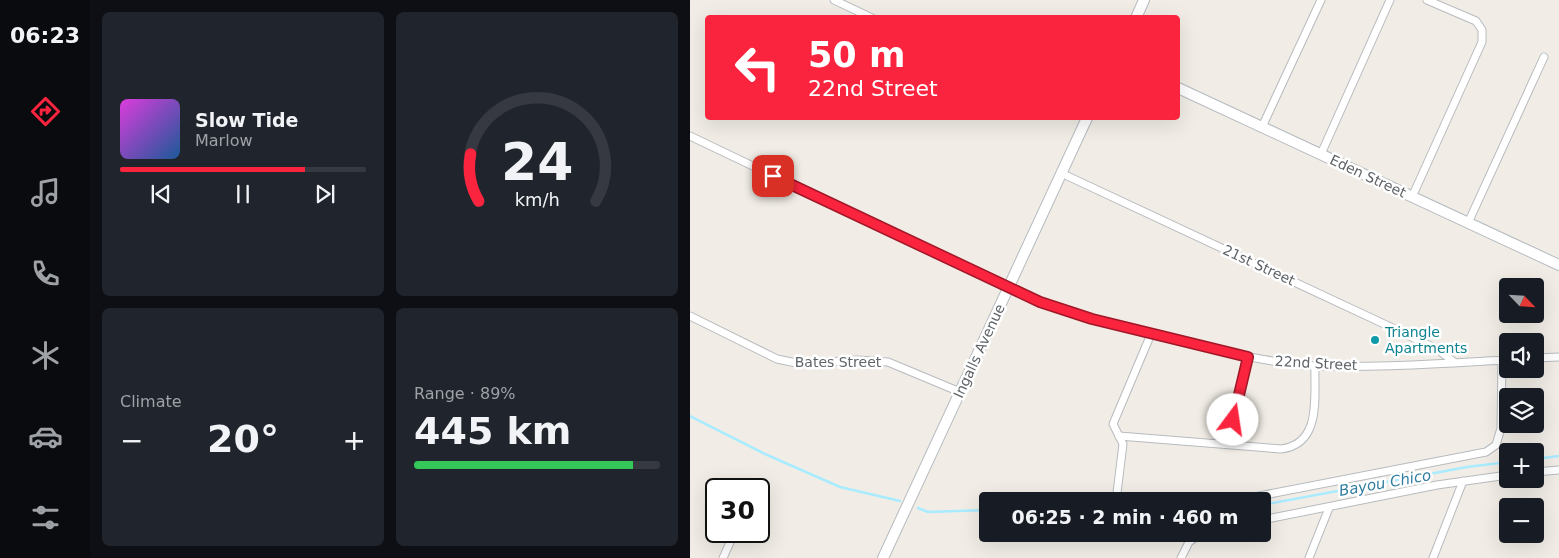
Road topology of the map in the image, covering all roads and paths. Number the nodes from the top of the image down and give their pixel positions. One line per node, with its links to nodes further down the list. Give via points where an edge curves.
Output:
1 (834, 0): 6 (street)
2 (1144, 0): 7 (main road)
3 (1321, 0): 11 (street)
4 (1390, 0): 13 (street)
5 (1427, 0): 15 (street, via 1476,21 1482,30 1482,42)
6 (866, 15)
7 (1137, 15)
8 (1544, 57): 16 (street)
9 (1180, 89): 11 (main road, Eden Street)
10 (1086, 120): 14 (main road, Ingalls Avenue)
11 (1262, 127): 13 (main road, Eden Street)
12 (690, 136): 18 (street, 22nd Street)
13 (1321, 154): 15 (main road, Eden Street)
14 (1061, 173): 18 (main road, Ingalls Avenue); 25 (street, 21st Street, via 1382,322 1437,349)
15 (1412, 197): 16 (main road, Eden Street)
16 (1468, 223): 17 (main road, Eden Street)
17 (1559, 265)
18 (1008, 288): 20 (street, 22nd Street, via 1072,313); 28 (main road, Ingalls Avenue)
19 (690, 316): 28 (street, Bates Street, via 784,361 801,364 857,360 888,362)
20 (1151, 334): 21 (street, 22nd Street); 29 (street, via 1116,414 1113,428)
21 (1248, 357): 26 (street, 22nd Street); 30 (street)
22 (1559, 357): 23 (street)
23 (1544, 358)
24 (1499, 360): 25 (street, 22nd Street)
25 (1454, 362): 26 (street, 22nd Street)
26 (1315, 366): 30 (street, via 1311,428 1296,445 1280,449)
27 (1504, 378): 36 (street, via 1501,428 1496,445 1486,452)
28 (960, 392): 42 (main road, Ingalls Avenue)
29 (1119, 436): 30 (street); 35 (street, via 1123,451)
30 (1227, 444)
31 (1559, 470): 32 (street)
32 (1544, 471)
33 (1499, 476): 34 (street)
34 (1463, 481): 37 (street); 45 (street)
35 (1117, 492)
36 (1271, 494)
37 (1329, 508): 38 (street); 44 (street)
38 (1271, 518)
39 (1189, 542): 43 (street)
40 (730, 543): 41 (street)
41 (723, 558)
42 (883, 558)
43 (1181, 558)
44 (1309, 558)
45 (1433, 558)

